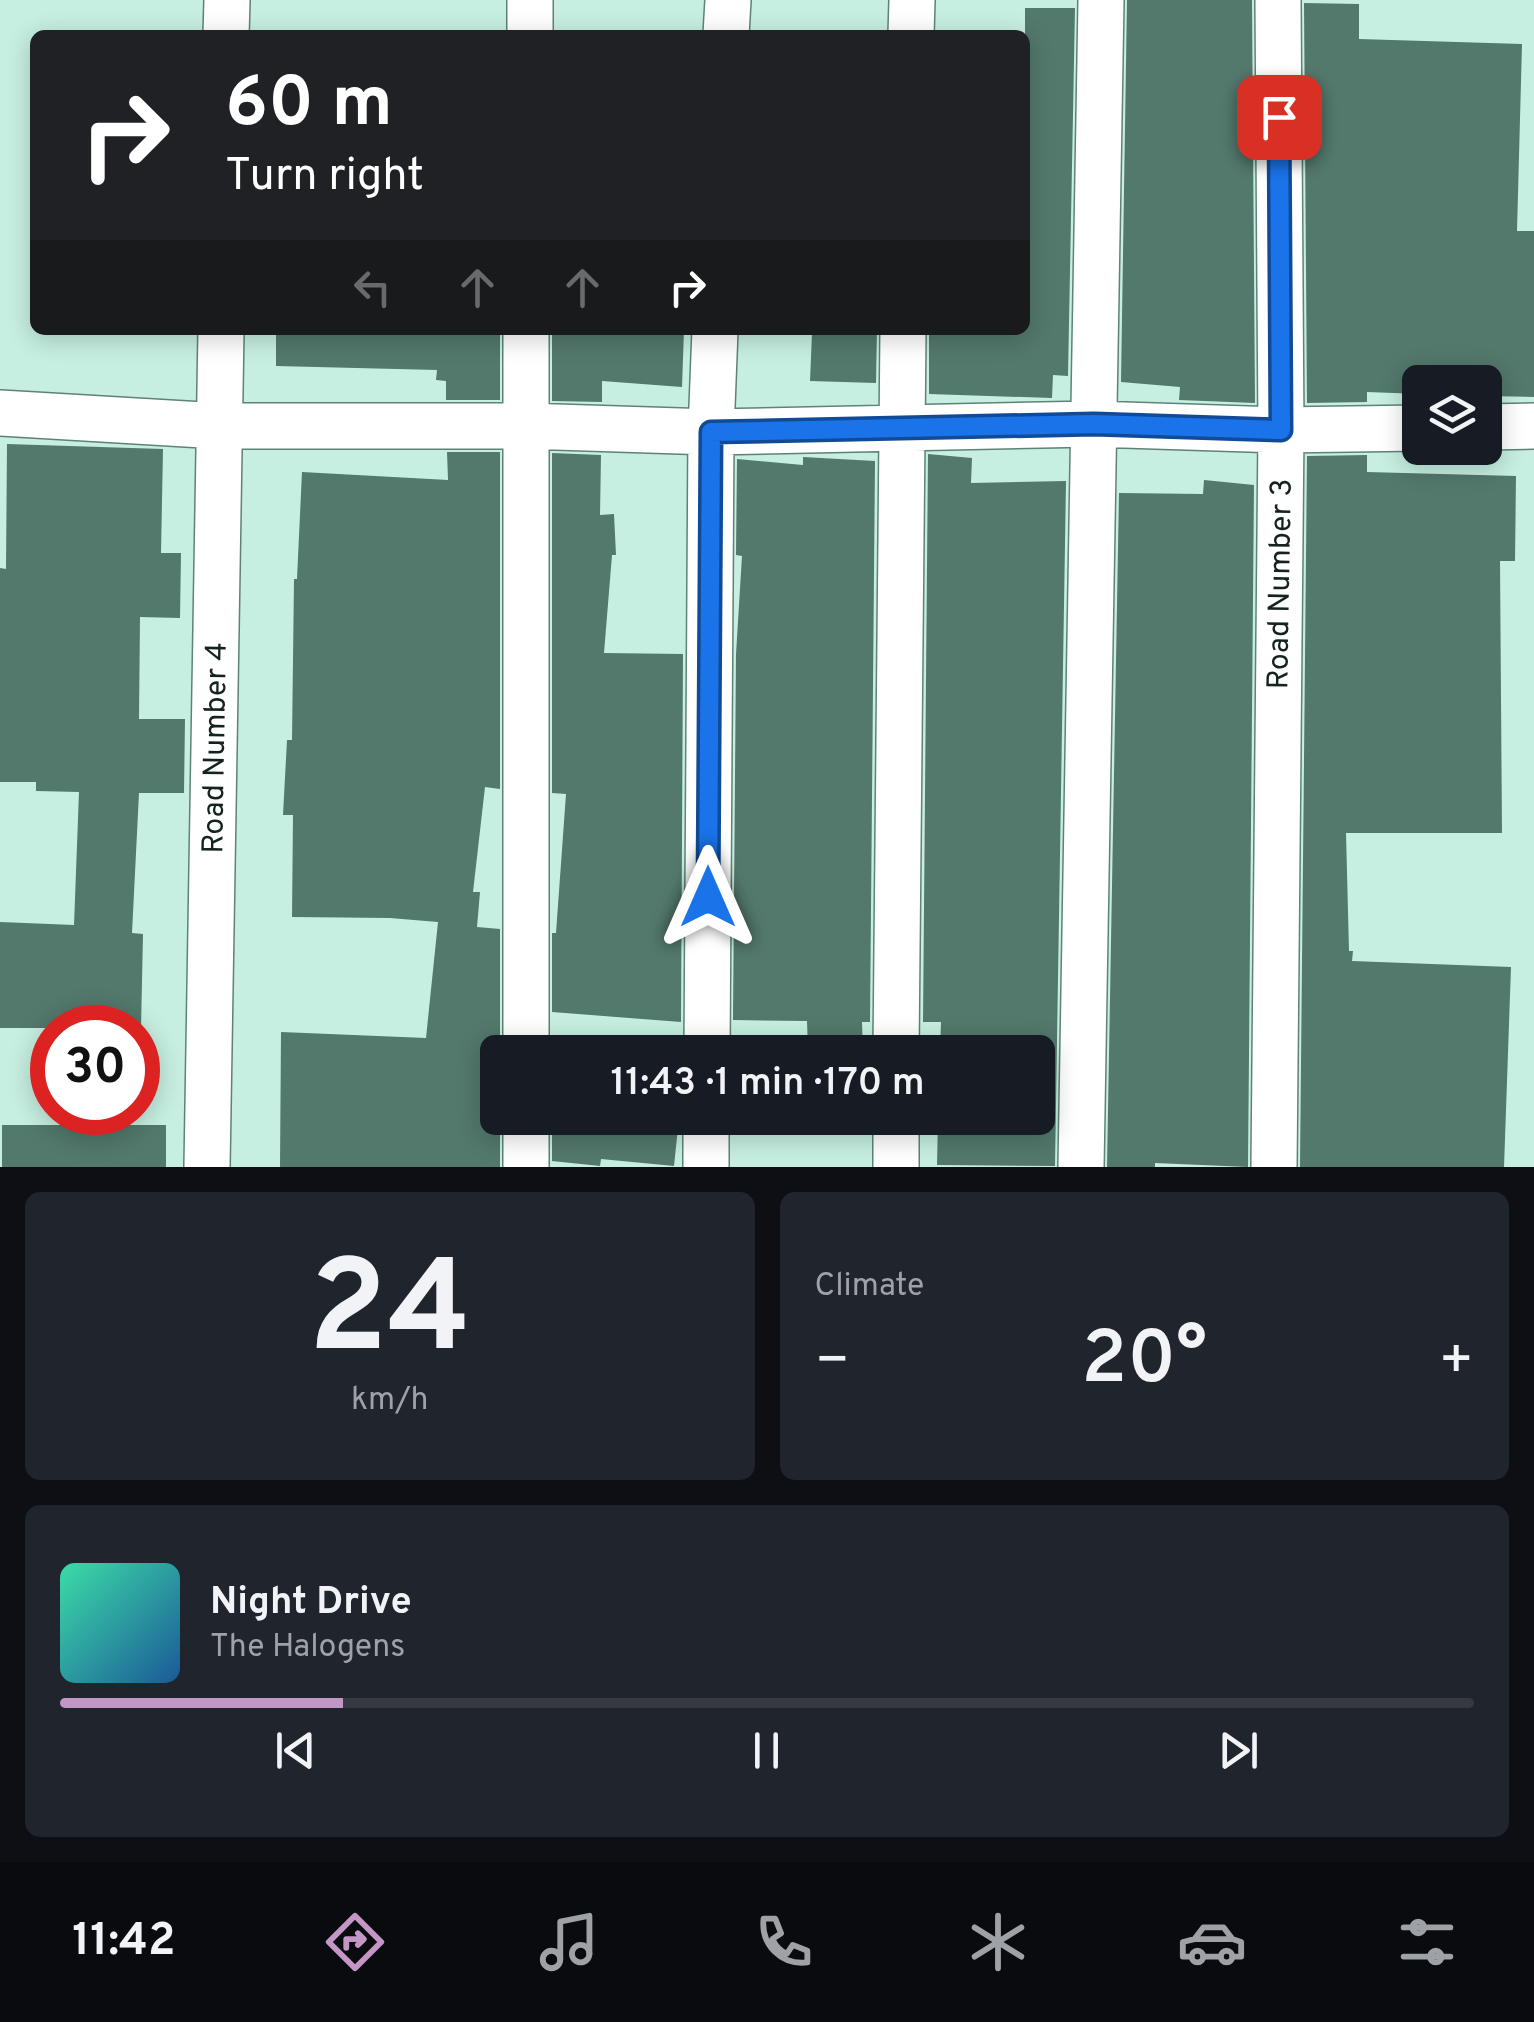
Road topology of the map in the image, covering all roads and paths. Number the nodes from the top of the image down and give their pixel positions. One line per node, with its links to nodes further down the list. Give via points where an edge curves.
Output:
1 (227, 0): 7 (street)
2 (530, 0): 8 (street)
3 (728, 0): 9 (street)
4 (912, 0): 10 (street)
5 (1101, 0): 16 (street)
6 (1278, 0): 23 (street, Road Number 3)
7 (226, 30)
8 (530, 30)
9 (726, 30)
10 (910, 30)
11 (221, 335): 17 (street, Road Number 4)
12 (526, 335): 18 (street)
13 (715, 335): 24 (street)
14 (902, 335): 21 (street)
15 (0, 413): 17 (street)
16 (1094, 424): 21 (street); 23 (street); 35 (street)
17 (220, 426): 18 (street); 31 (street, Road Number 4)
18 (526, 426): 24 (street); 25 (street)
19 (1534, 426): 20 (street)
20 (1502, 427)
21 (900, 428): 24 (street); 27 (street)
22 (1402, 428): 23 (street)
23 (1281, 430): 36 (street, Road Number 3)
24 (711, 432): 26 (street)
25 (526, 1035)
26 (707, 1035)
27 (896, 1035)
28 (526, 1135): 32 (street)
29 (706, 1135): 33 (street)
30 (896, 1135): 34 (street)
31 (207, 1167)
32 (526, 1167)
33 (706, 1167)
34 (896, 1167)
35 (1081, 1167)
36 (1274, 1167)

